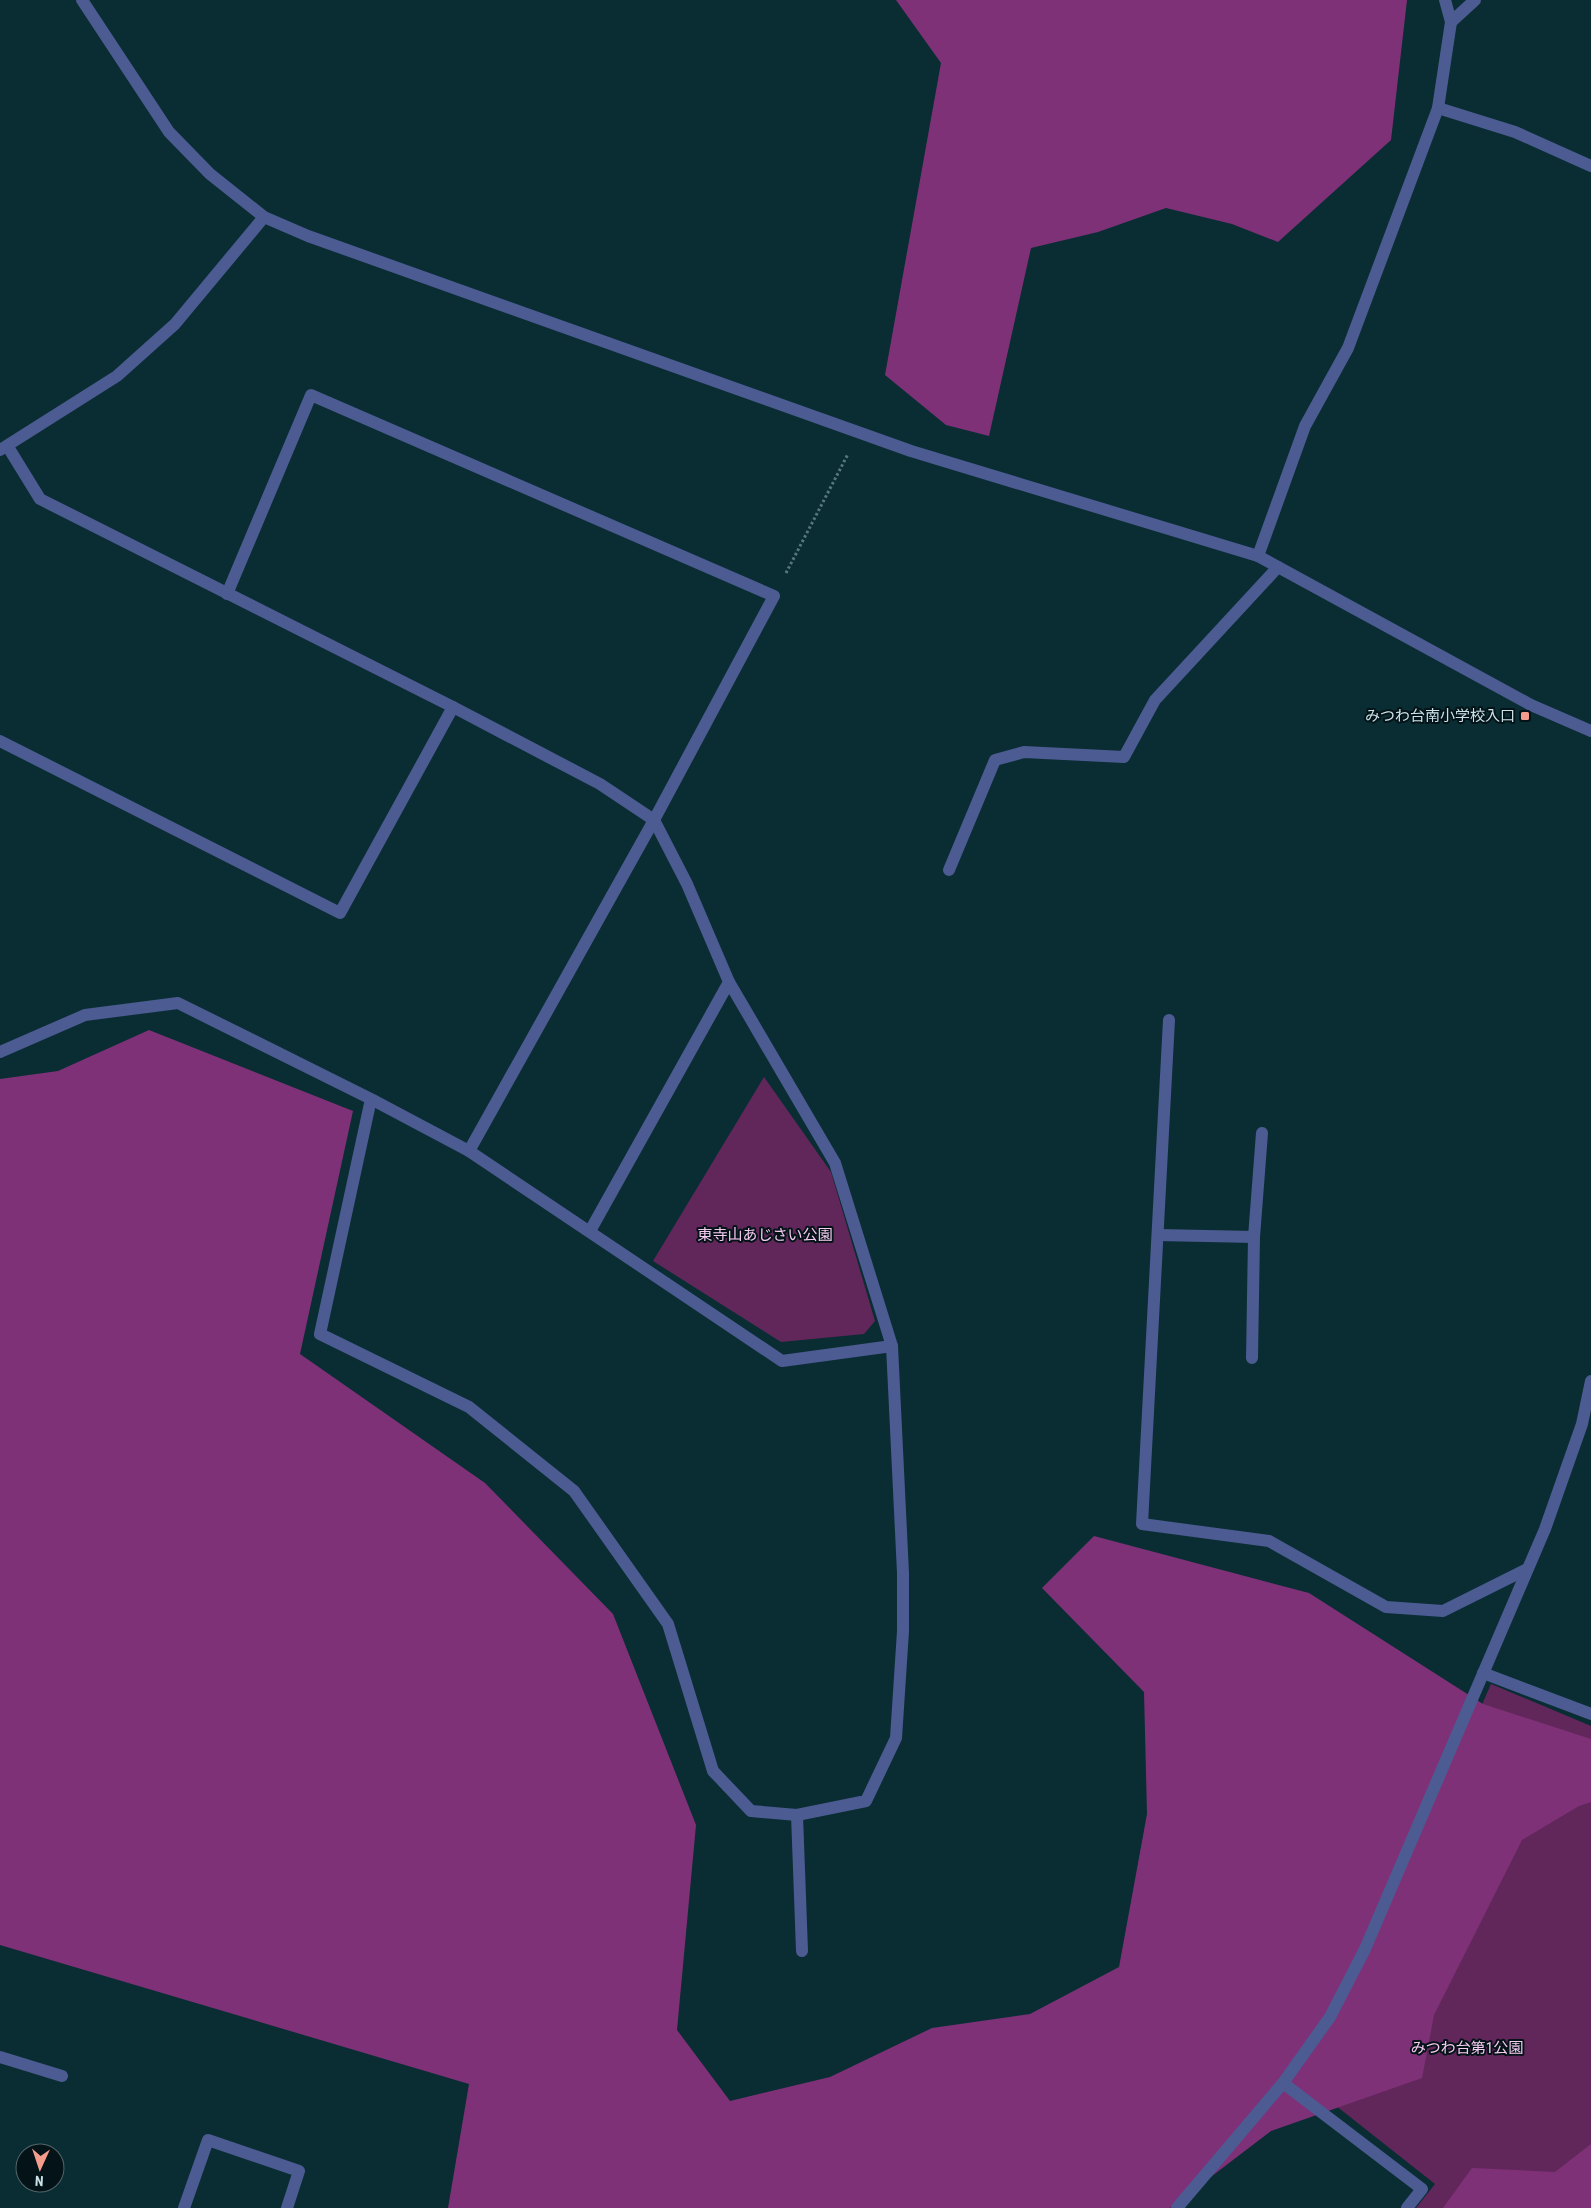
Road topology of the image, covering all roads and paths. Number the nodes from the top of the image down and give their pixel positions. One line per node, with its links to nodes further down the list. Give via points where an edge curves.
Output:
1 (82, 0): 7 (street, via 170,132 210,174)
2 (1445, 0): 4 (street)
3 (1475, 0): 4 (street)
4 (1451, 22): 5 (street)
5 (1438, 108): 6 (street, via 1514,132); 10 (street, via 1348,348 1305,426)
6 (1591, 166)
7 (264, 217): 8 (street, via 308,236); 9 (street, via 174,324 117,376)
8 (859, 432): 10 (street, via 911,451); 13 (path)
9 (4, 449): 12 (street, via 40,499)
10 (1258, 556): 11 (street)
11 (1278, 567): 15 (street, via 1531,705); 18 (street, via 1155,700 1124,757 1024,752 996,760)
12 (227, 594): 13 (street, via 311,395); 14 (street)
13 (774, 596): 17 (street)
14 (453, 707): 16 (street, via 340,913); 17 (street, via 600,784)
15 (1591, 731)
16 (0, 741)
17 (654, 820): 19 (street, via 687,884); 24 (street)
18 (949, 870)
19 (729, 982): 25 (street); 28 (street, via 835,1163)
20 (1169, 1020): 26 (street)
21 (0, 1052): 22 (street, via 85,1015 178,1004)
22 (371, 1099): 24 (street); 34 (street, via 320,1334 469,1407 574,1491 668,1624 713,1771 752,1811)
23 (1262, 1133): 27 (street)
24 (469, 1151): 25 (street)
25 (590, 1231): 28 (street, via 782,1361)
26 (1158, 1235): 27 (street); 31 (street, via 1142,1524 1269,1541 1386,1607 1442,1612)
27 (1254, 1237): 29 (street)
28 (892, 1346): 34 (street, via 903,1573 896,1738 866,1801)
29 (1252, 1358)
30 (1591, 1380): 31 (street, via 1582,1424 1545,1529)
31 (1527, 1569): 32 (street)
32 (1483, 1673): 33 (street); 38 (street, via 1365,1949 1330,2017)
33 (1591, 1714)
34 (797, 1815): 35 (street)
35 (802, 1951)
36 (0, 2057): 37 (street)
37 (62, 2076)
38 (1283, 2083): 41 (street); 42 (street, via 1422,2189)
39 (184, 2208): 40 (street, via 208,2140 299,2171)
40 (287, 2208)
41 (1177, 2208)
42 (1407, 2208)

